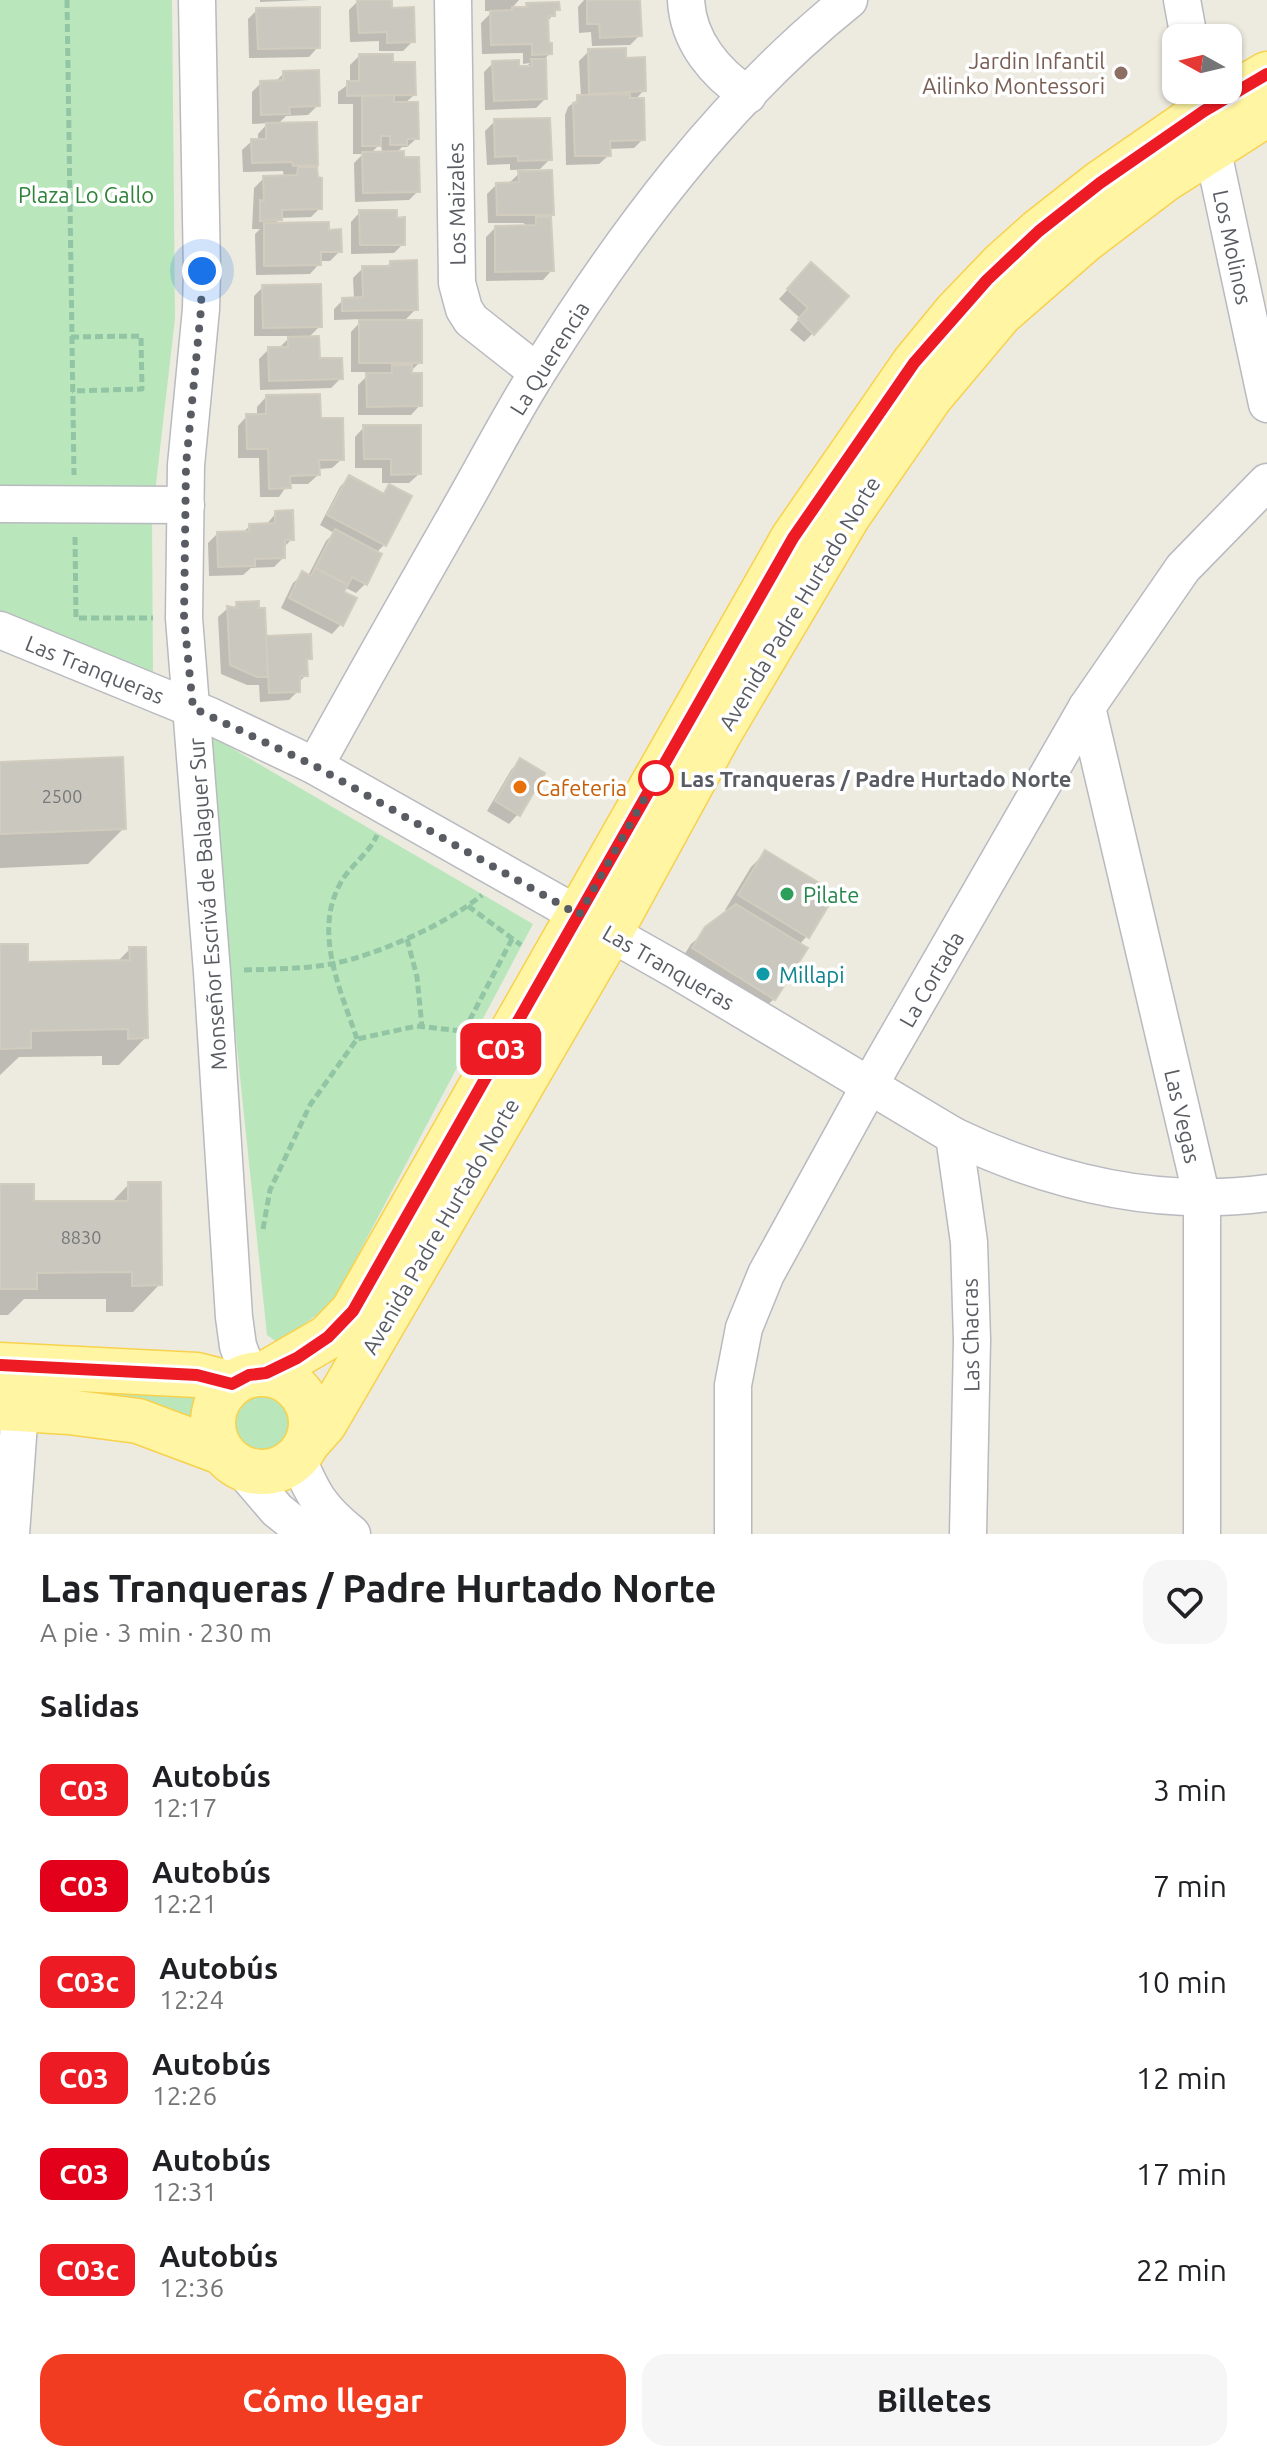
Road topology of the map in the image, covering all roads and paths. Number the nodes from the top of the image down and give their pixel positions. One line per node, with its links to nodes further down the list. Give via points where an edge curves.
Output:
1 (67, 0): 12 (path)
2 (197, 0): 19 (street, Monseñor Escrivá de Balaguer Sur, via 201,284)
3 (453, 0): 13 (street, Los Maizales, via 459,296 471,320)
4 (686, 0): 9 (street, via 700,47 721,74)
5 (849, 0): 9 (street, La Querencia)
6 (1182, 0): 7 (street)
7 (1186, 24)
8 (1267, 74): 11 (main road, Avenida Padre Hurtado Norte)
9 (748, 95): 13 (street, La Querencia, via 694,153 610,261)
10 (1267, 114): 11 (main road, Avenida Padre Hurtado Norte)
11 (1205, 116): 15 (street, Los Molinos); 28 (main road, Avenida Padre Hurtado Norte, via 1100,183 1011,255 914,363 793,538)
12 (71, 337): 14 (path); 14 (path, via 141,336 142,389)
13 (537, 372): 24 (street, La Querencia)
14 (72, 391): 18 (path)
15 (1267, 404)
16 (1267, 482): 22 (street, La Cortada, via 1183,568)
17 (0, 504): 18 (street)
18 (75, 504): 19 (street); 20 (path, via 76,618)
19 (186, 505): 20 (street, Monseñor Escrivá de Balaguer Sur)
20 (184, 618): 23 (street, Monseñor Escrivá de Balaguer Sur)
21 (0, 630): 23 (street, Las Tranqueras)
22 (1087, 707): 38 (street, La Cortada); 41 (street, Las Vegas)
23 (193, 708): 24 (street, Las Tranqueras); 33 (street, Monseñor Escrivá de Balaguer Sur)
24 (315, 766): 25 (street, Las Tranqueras)
25 (388, 807): 26 (street, Las Tranqueras); 32 (path, via 373,844 340,884 328,921)
26 (508, 875): 27 (path); 28 (street, Las Tranqueras)
27 (468, 906): 29 (path); 30 (path)
28 (594, 924): 36 (main road, Avenida Padre Hurtado Norte); 38 (street, Las Tranqueras); 46 (main road, Avenida Padre Hurtado Norte, via 351,1378)
29 (407, 939): 32 (path); 34 (path)
30 (512, 939): 31 (path); 35 (path)
31 (531, 953)
32 (332, 964): 33 (path); 37 (path)
33 (212, 972): 44 (street, Monseñor Escrivá de Balaguer Sur, via 234,1317)
34 (422, 1027): 35 (path); 37 (path)
35 (464, 1031): 36 (path)
36 (507, 1038): 44 (main road, Avenida Padre Hurtado Norte, via 353,1311 328,1337)
37 (357, 1039): 42 (path, via 310,1105 270,1190)
38 (871, 1085): 39 (street, Las Tranqueras); 51 (street, La Cortada, via 766,1274 744,1328 733,1385)
39 (954, 1136): 41 (street, Las Tranqueras, via 1069,1181); 52 (street, Las Chacras, via 969,1242)
40 (1267, 1193): 41 (street, Las Tranqueras)
41 (1202, 1198): 53 (street, Las Vegas)
42 (260, 1243)
43 (0, 1365): 44 (main road)
44 (249, 1377): 46 (main road, via 281,1377 304,1398 311,1428); 47 (main road, via 221,1395 214,1408 214,1438)
45 (10, 1408): 47 (main road, via 138,1421); 48 (street)
46 (302, 1450): 47 (main road, via 281,1469 261,1473); 50 (street, via 316,1500)
47 (231, 1460): 49 (street)
48 (11, 1534)
49 (307, 1534)
50 (352, 1534)
51 (733, 1534)
52 (968, 1534)
53 (1202, 1534)

